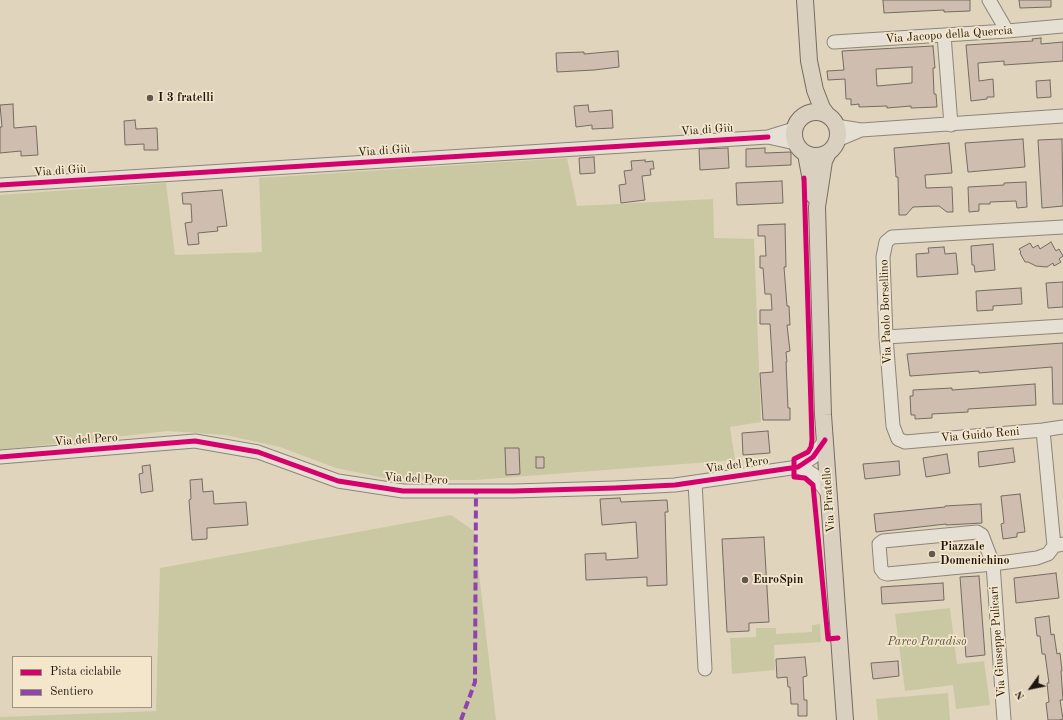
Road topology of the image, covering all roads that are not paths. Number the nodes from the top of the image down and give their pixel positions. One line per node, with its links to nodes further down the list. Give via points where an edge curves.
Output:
1 (804, 0): 7 (main road, Via Piratello)
2 (989, 0): 4 (street)
3 (1063, 26): 4 (street, Via Jacopo della Quercia)
4 (1007, 31): 5 (street, Via Jacopo della Quercia)
5 (944, 35): 6 (street, Via Jacopo della Quercia); 9 (street)
6 (834, 42)
7 (809, 61): 10 (main road, Via Piratello, via 815,90); 11 (main road, Via Piratello, via 805,108)
8 (1063, 116): 9 (street)
9 (951, 125): 10 (street)
10 (832, 134): 11 (main road, via 821,156 813,156); 11 (main road, via 821,113 814,112 807,113); 13 (main road, Via Piratello, via 824,161)
11 (799, 136): 12 (street, Via di Giù); 13 (main road, Via Piratello)
12 (0, 185)
13 (817, 207): 20 (main road, Via Piratello)
14 (1063, 227): 16 (street, Via Paolo Borsellino, via 892,237 886,242 883,257)
15 (1063, 326): 16 (street)
16 (886, 337): 19 (street, Via Paolo Borsellino, via 893,426)
17 (1063, 427): 18 (street, Via Guido Reni)
18 (1043, 430): 19 (street, Via Guido Reni, via 904,442); 25 (street)
19 (898, 439)
20 (825, 440): 22 (street, Via del Pero, via 813,457); 24 (main road, Via Piratello)
21 (0, 457): 23 (street, Via del Pero, via 195,441 258,452 338,481 403,491 514,492)
22 (798, 467): 23 (street, Via del Pero); 24 (street, via 814,475)
23 (694, 482): 27 (street)
24 (829, 495): 28 (main road, Via Piratello)
25 (1058, 545): 26 (street, via 1048,554 1037,558)
26 (993, 564): 26 (street, via 886,573 881,569 879,544 883,541 977,532 982,535); 29 (street, Via Giuseppe Pulicari)
27 (705, 668)
28 (844, 720)
29 (1004, 720)

